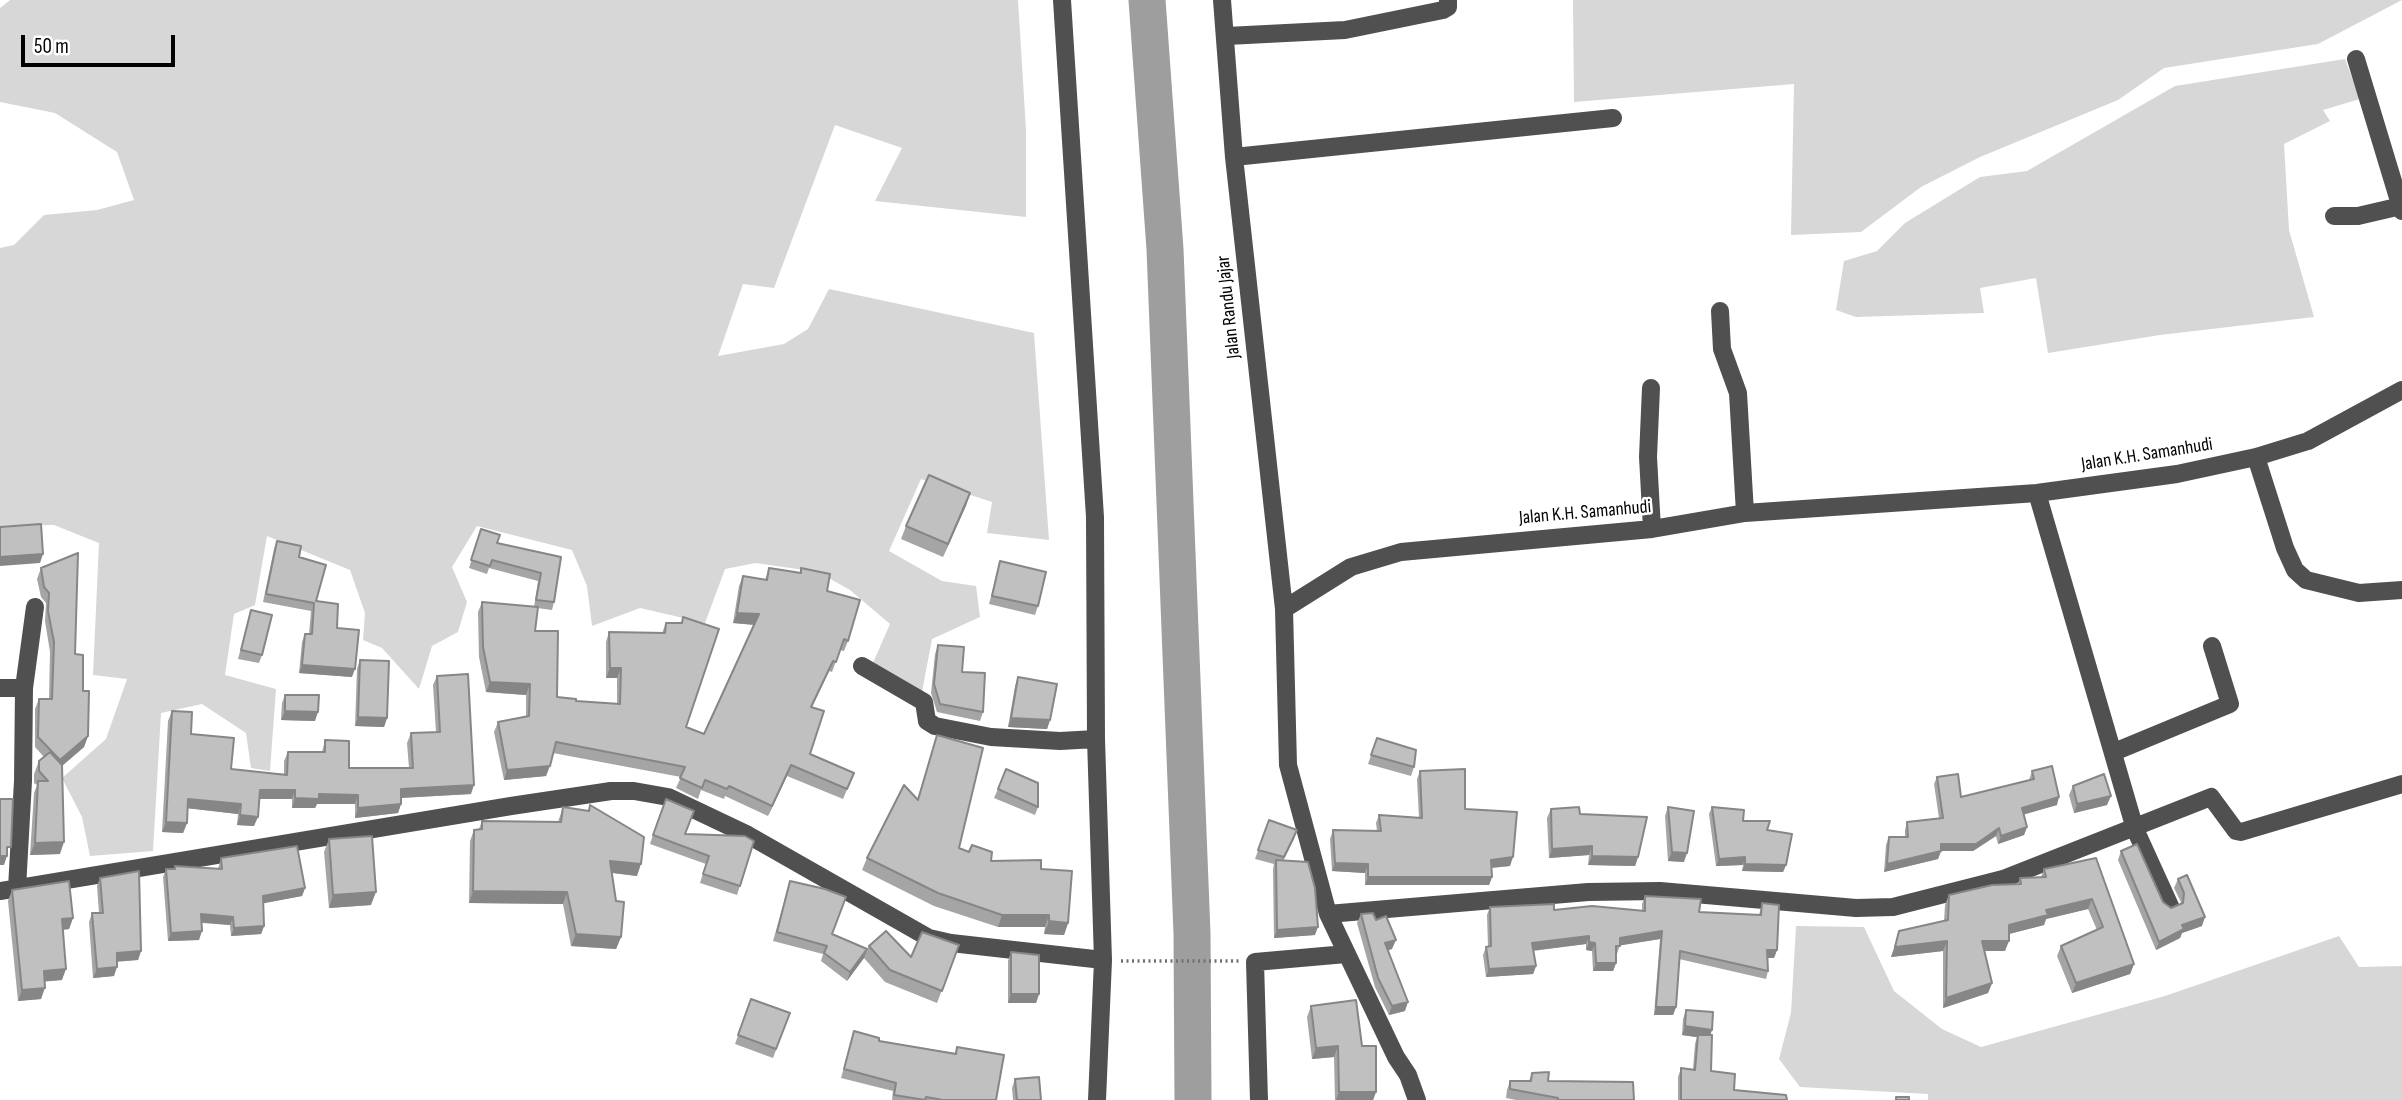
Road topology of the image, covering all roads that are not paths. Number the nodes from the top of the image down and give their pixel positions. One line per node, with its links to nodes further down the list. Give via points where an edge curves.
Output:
1 (1062, 0): 24 (street, via 1096,517)
2 (1222, 0): 4 (street, Jalan Randu Jajar)
3 (1448, 0): 4 (street, via 1443,10 1345,30)
4 (1227, 36): 7 (street, Jalan Randu Jajar)
5 (2356, 59): 8 (street)
6 (1613, 118): 7 (street)
7 (1234, 157): 19 (street, Jalan Randu Jajar)
8 (2401, 209): 9 (street)
9 (2334, 216)
10 (1720, 311): 15 (street, via 1722,349 1738,393)
11 (1651, 388): 16 (street)
12 (2402, 390): 13 (street, Jalan K.H. Samanhudi, via 2308,441)
13 (2256, 457): 14 (street, Jalan K.H. Samanhudi, via 2177,474); 17 (street, via 2285,548 2301,575 2322,587 2359,593)
14 (2037, 493): 15 (street, Jalan K.H. Samanhudi); 25 (street)
15 (1745, 513): 16 (street, Jalan K.H. Samanhudi)
16 (1652, 529): 19 (street, Jalan K.H. Samanhudi, via 1389,555 1351,568)
17 (2402, 590)
18 (35, 607): 23 (street)
19 (1284, 609): 30 (street, via 1288,765)
20 (2212, 646): 25 (street, via 2230,704)
21 (862, 666): 24 (street, via 924,702 929,725 991,737)
22 (0, 688): 23 (street)
23 (24, 688): 28 (street, via 23,781)
24 (1096, 739): 32 (street)
25 (2114, 752): 27 (street)
26 (2402, 784): 27 (street, via 2241,832 2211,797)
27 (2135, 829): 29 (street); 30 (street, via 2003,879 1877,908 1660,891 1588,892)
28 (9, 889): 32 (street, via 511,806 635,791 668,797 748,835 929,938)
29 (2170, 906)
30 (1328, 914): 31 (street)
31 (1346, 954): 34 (street, via 1255,962); 35 (street)
32 (1102, 960): 33 (street)
33 (1097, 1100)
34 (1259, 1100)
35 (1417, 1100)

